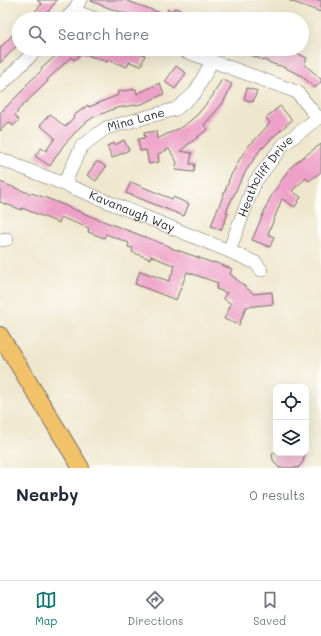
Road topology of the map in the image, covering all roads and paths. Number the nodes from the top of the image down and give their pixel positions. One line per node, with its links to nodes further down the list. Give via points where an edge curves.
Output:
1 (29, 56): 4 (street)
2 (198, 56): 3 (street)
3 (212, 61): 5 (street, via 297,92); 7 (street, Mina Lane, via 195,93 176,109 106,128 82,146)
4 (0, 86)
5 (319, 118): 8 (street, Heathcliff Drive, via 284,144 255,182)
6 (0, 159): 7 (street, Kavanaugh Way)
7 (64, 184): 8 (street, Kavanaugh Way)
8 (229, 251): 9 (street, Kavanaugh Way, via 256,263)
9 (261, 270)
10 (0, 335): 11 (main road)
11 (81, 468)

